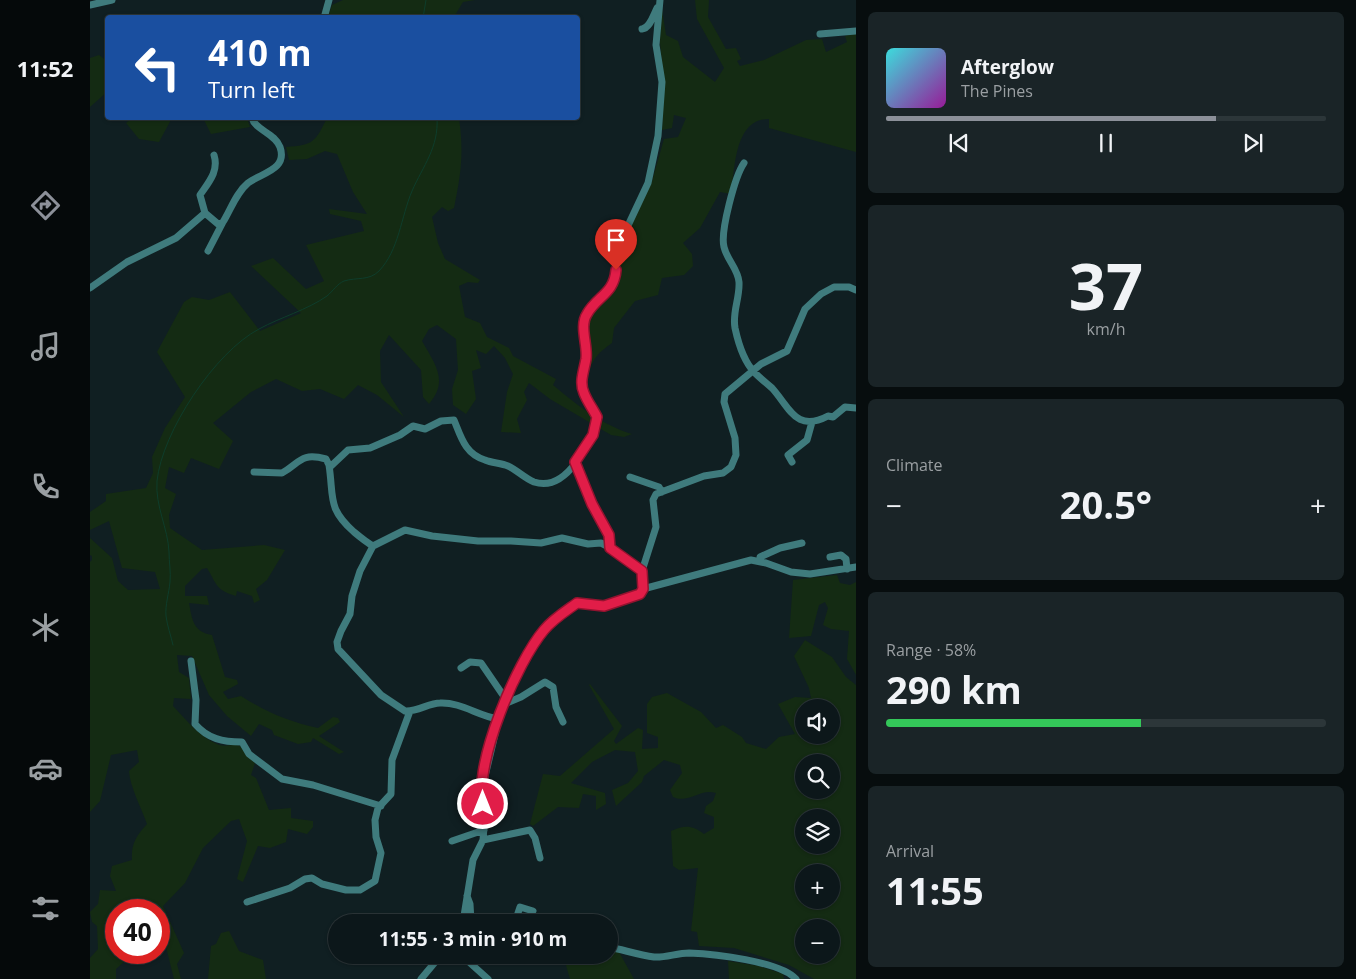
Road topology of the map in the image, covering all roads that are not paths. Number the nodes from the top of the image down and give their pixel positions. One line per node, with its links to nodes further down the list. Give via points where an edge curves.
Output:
1 (112, 0): 4 (street)
2 (329, 0): 5 (street)
3 (660, 2): 6 (street, via 650,22); 20 (street, via 656,45 662,82 658,136 648,183 616,251 615,282 583,320 584,393 597,417 593,435)
4 (90, 5)
5 (325, 15)
6 (642, 29)
7 (856, 31): 8 (street)
8 (820, 34)
9 (253, 120): 13 (street, via 279,144 281,158 272,170 248,183 234,200)
10 (214, 155): 12 (street, via 215,172 200,196)
11 (744, 163): 17 (street, via 736,175 734,194 723,229 724,246 739,284 735,326 740,348)
12 (205, 213): 13 (street, via 218,224); 15 (street, via 176,238 127,262)
13 (223, 222): 14 (street)
14 (208, 251)
15 (90, 288)
16 (856, 290): 17 (street, via 834,287 821,294 805,308 787,350 761,364)
17 (754, 372): 19 (street, via 791,413 805,422); 25 (street, via 725,394 724,402 735,438 736,455 731,467 723,473 704,476)
18 (856, 408): 19 (street, via 845,407 833,417)
19 (812, 422): 21 (street, via 806,440 788,455)
20 (575, 462): 22 (street, via 554,482 535,482 506,465 483,460 465,448 461,432 454,420 449,419 425,429 412,426 370,448 348,450); 28 (street, via 609,535)
21 (792, 462)
22 (330, 467): 23 (street, via 326,459 309,457 298,460 282,473); 27 (street, via 335,512)
23 (254, 472)
24 (630, 477): 25 (street)
25 (662, 492): 33 (street, via 653,500 654,541)
26 (802, 543): 30 (street, via 766,554 760,557)
27 (373, 546): 28 (street, via 410,530 478,542 541,543 562,538); 38 (street, via 360,571 338,649 381,695)
28 (610, 548): 33 (street)
29 (830, 557): 32 (street, via 841,555 846,559)
30 (760, 562): 32 (street, via 810,574); 34 (street, via 751,560)
31 (856, 567): 32 (street)
32 (848, 569)
33 (642, 571): 34 (street)
34 (643, 589): 37 (street, via 640,594 604,606 577,603 562,614 545,629 521,664)
35 (191, 661): 41 (street, via 196,700 194,724 199,729 227,743 242,742 249,754 282,779)
36 (461, 668): 37 (street, via 470,662 481,663)
37 (504, 702): 39 (street); 40 (street, via 521,697 545,682 553,687)
38 (410, 711): 39 (street, via 440,703 454,704 484,717); 41 (street, via 392,760 391,794)
39 (498, 719): 42 (street, via 481,793)
40 (562, 722)
41 (381, 806): 47 (street, via 375,820 380,860 371,885 360,890 346,890 305,878 290,888)
42 (484, 830): 43 (street); 44 (street)
43 (483, 840): 45 (street, via 530,830); 46 (street, via 473,860)
44 (452, 841)
45 (540, 858)
46 (467, 896): 49 (street); 50 (street)
47 (247, 902)
48 (533, 911): 51 (street, via 520,907)
49 (464, 914)
50 (471, 914)
51 (519, 914)
52 (618, 949): 57 (street, via 656,957 710,955 767,965)
53 (434, 964): 55 (street)
54 (471, 964): 56 (street)
55 (421, 979)
56 (488, 979)
57 (796, 979)

